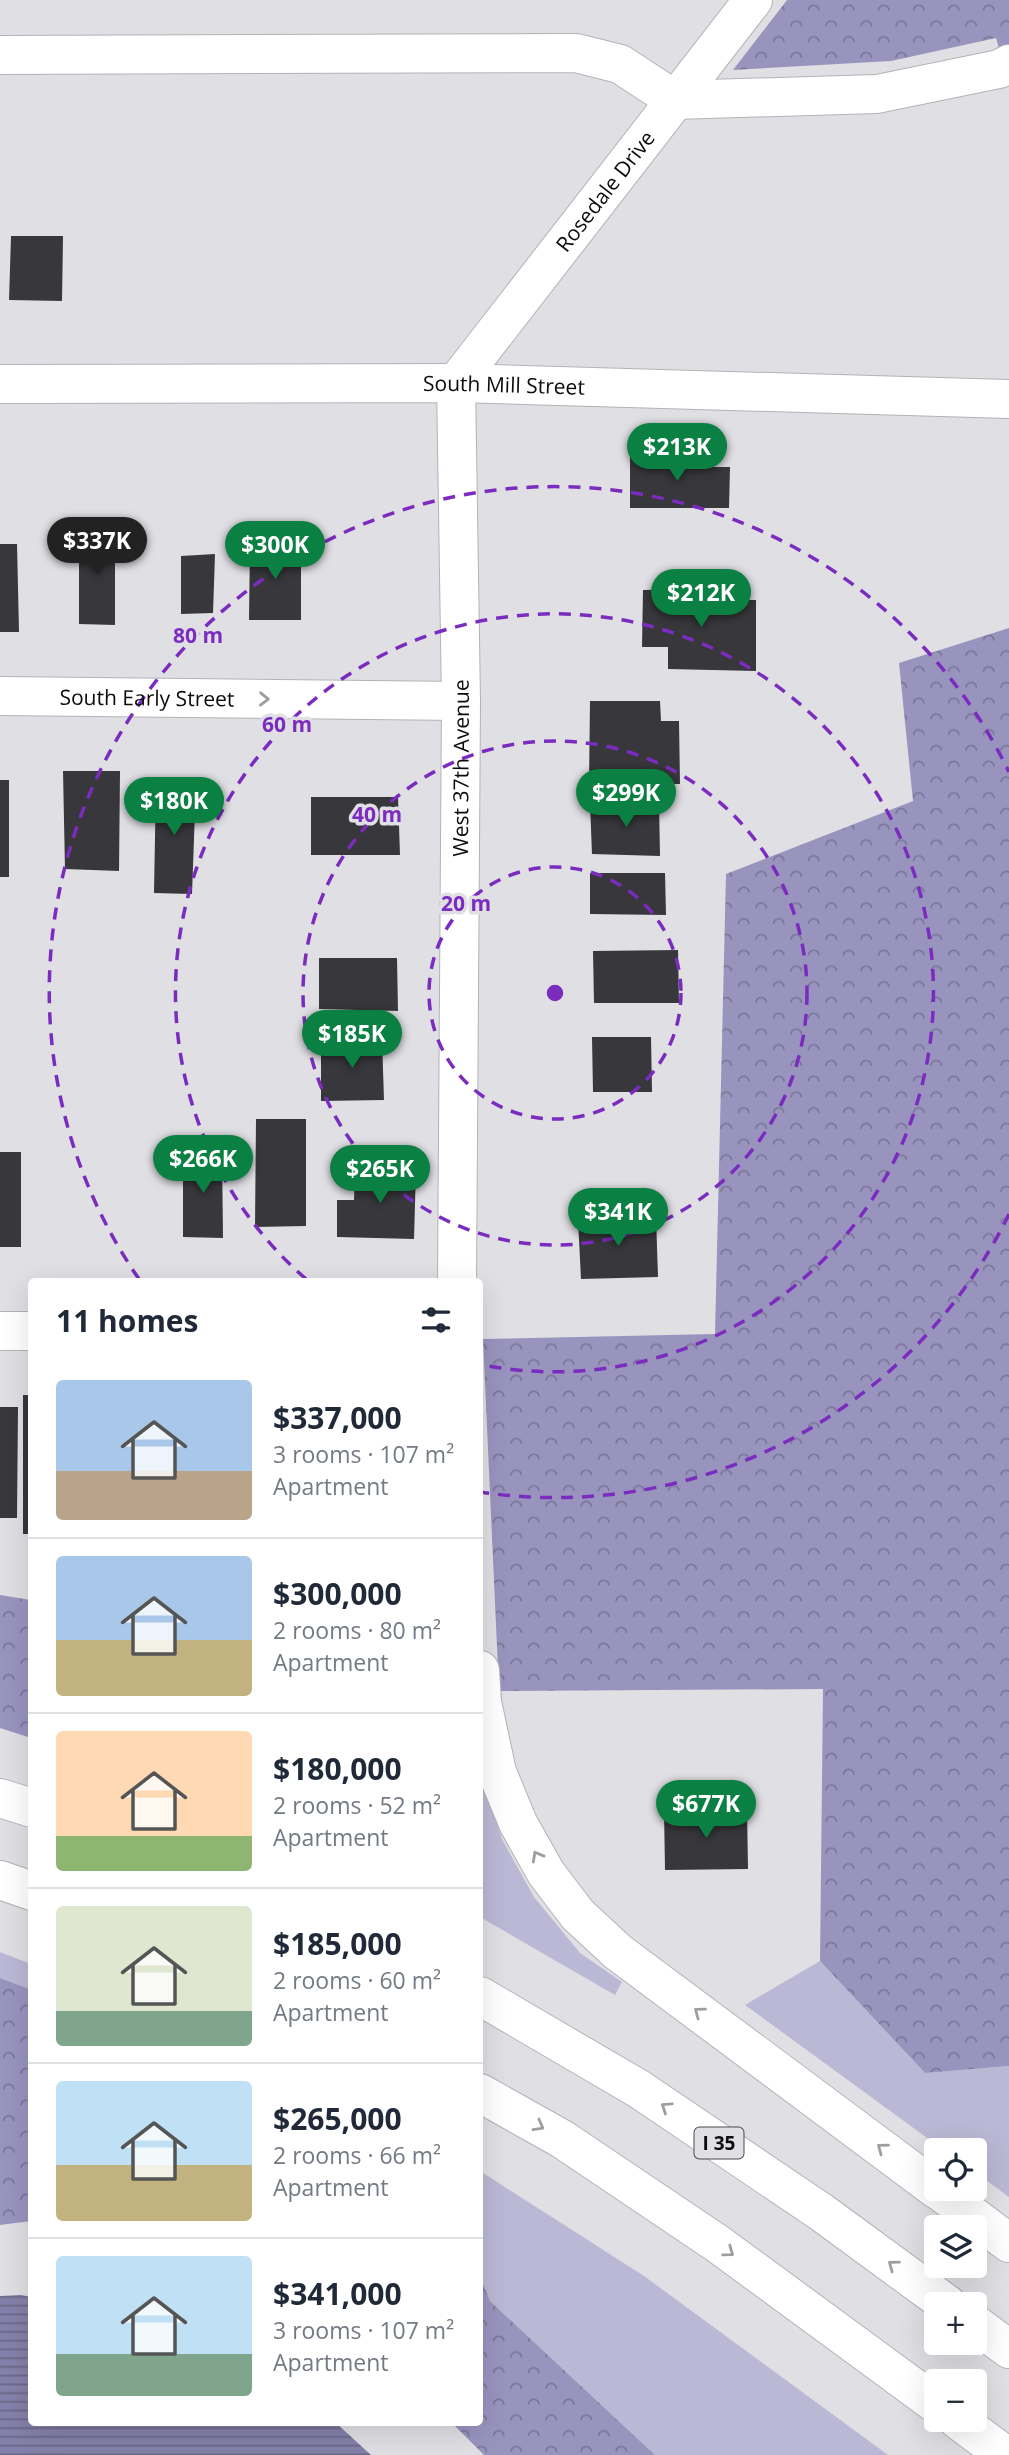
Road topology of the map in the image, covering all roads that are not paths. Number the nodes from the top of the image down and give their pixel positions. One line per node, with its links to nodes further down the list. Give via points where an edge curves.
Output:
1 (753, 0): 4 (main road, Rosedale Drive)
2 (0, 55): 4 (main road, via 576,53 620,64)
3 (1009, 64): 4 (main road, via 877,94)
4 (675, 100): 5 (main road, Rosedale Drive)
5 (456, 383): 6 (main road, South Mill Street); 7 (main road, South Mill Street); 9 (main road, West 37th Avenue)
6 (0, 384)
7 (1009, 399)
8 (0, 696): 9 (main road, South Early Street, one-way to 9)
9 (461, 701): 10 (main road, West 37th Avenue)
10 (457, 1278)
11 (0, 1331): 12 (main road)
12 (28, 1331)
13 (483, 1707): 20 (main road, one-way to 13, via 618,1952 578,1915 546,1873 518,1823 497,1772)
14 (0, 1798): 15 (main road)
15 (28, 1807)
16 (0, 1880): 17 (main road)
17 (28, 1890)
18 (483, 1998): 23 (main road, I 35, one-way to 18, via 639,2089)
19 (483, 2095): 26 (main road, one-way to 26, via 562,2139 719,2244)
20 (924, 2179)
21 (953, 2201): 22 (main road)
22 (1009, 2243)
23 (930, 2292)
24 (987, 2333): 25 (main road)
25 (1009, 2349)
26 (924, 2395)
27 (974, 2432): 28 (main road)
28 (1005, 2455)

